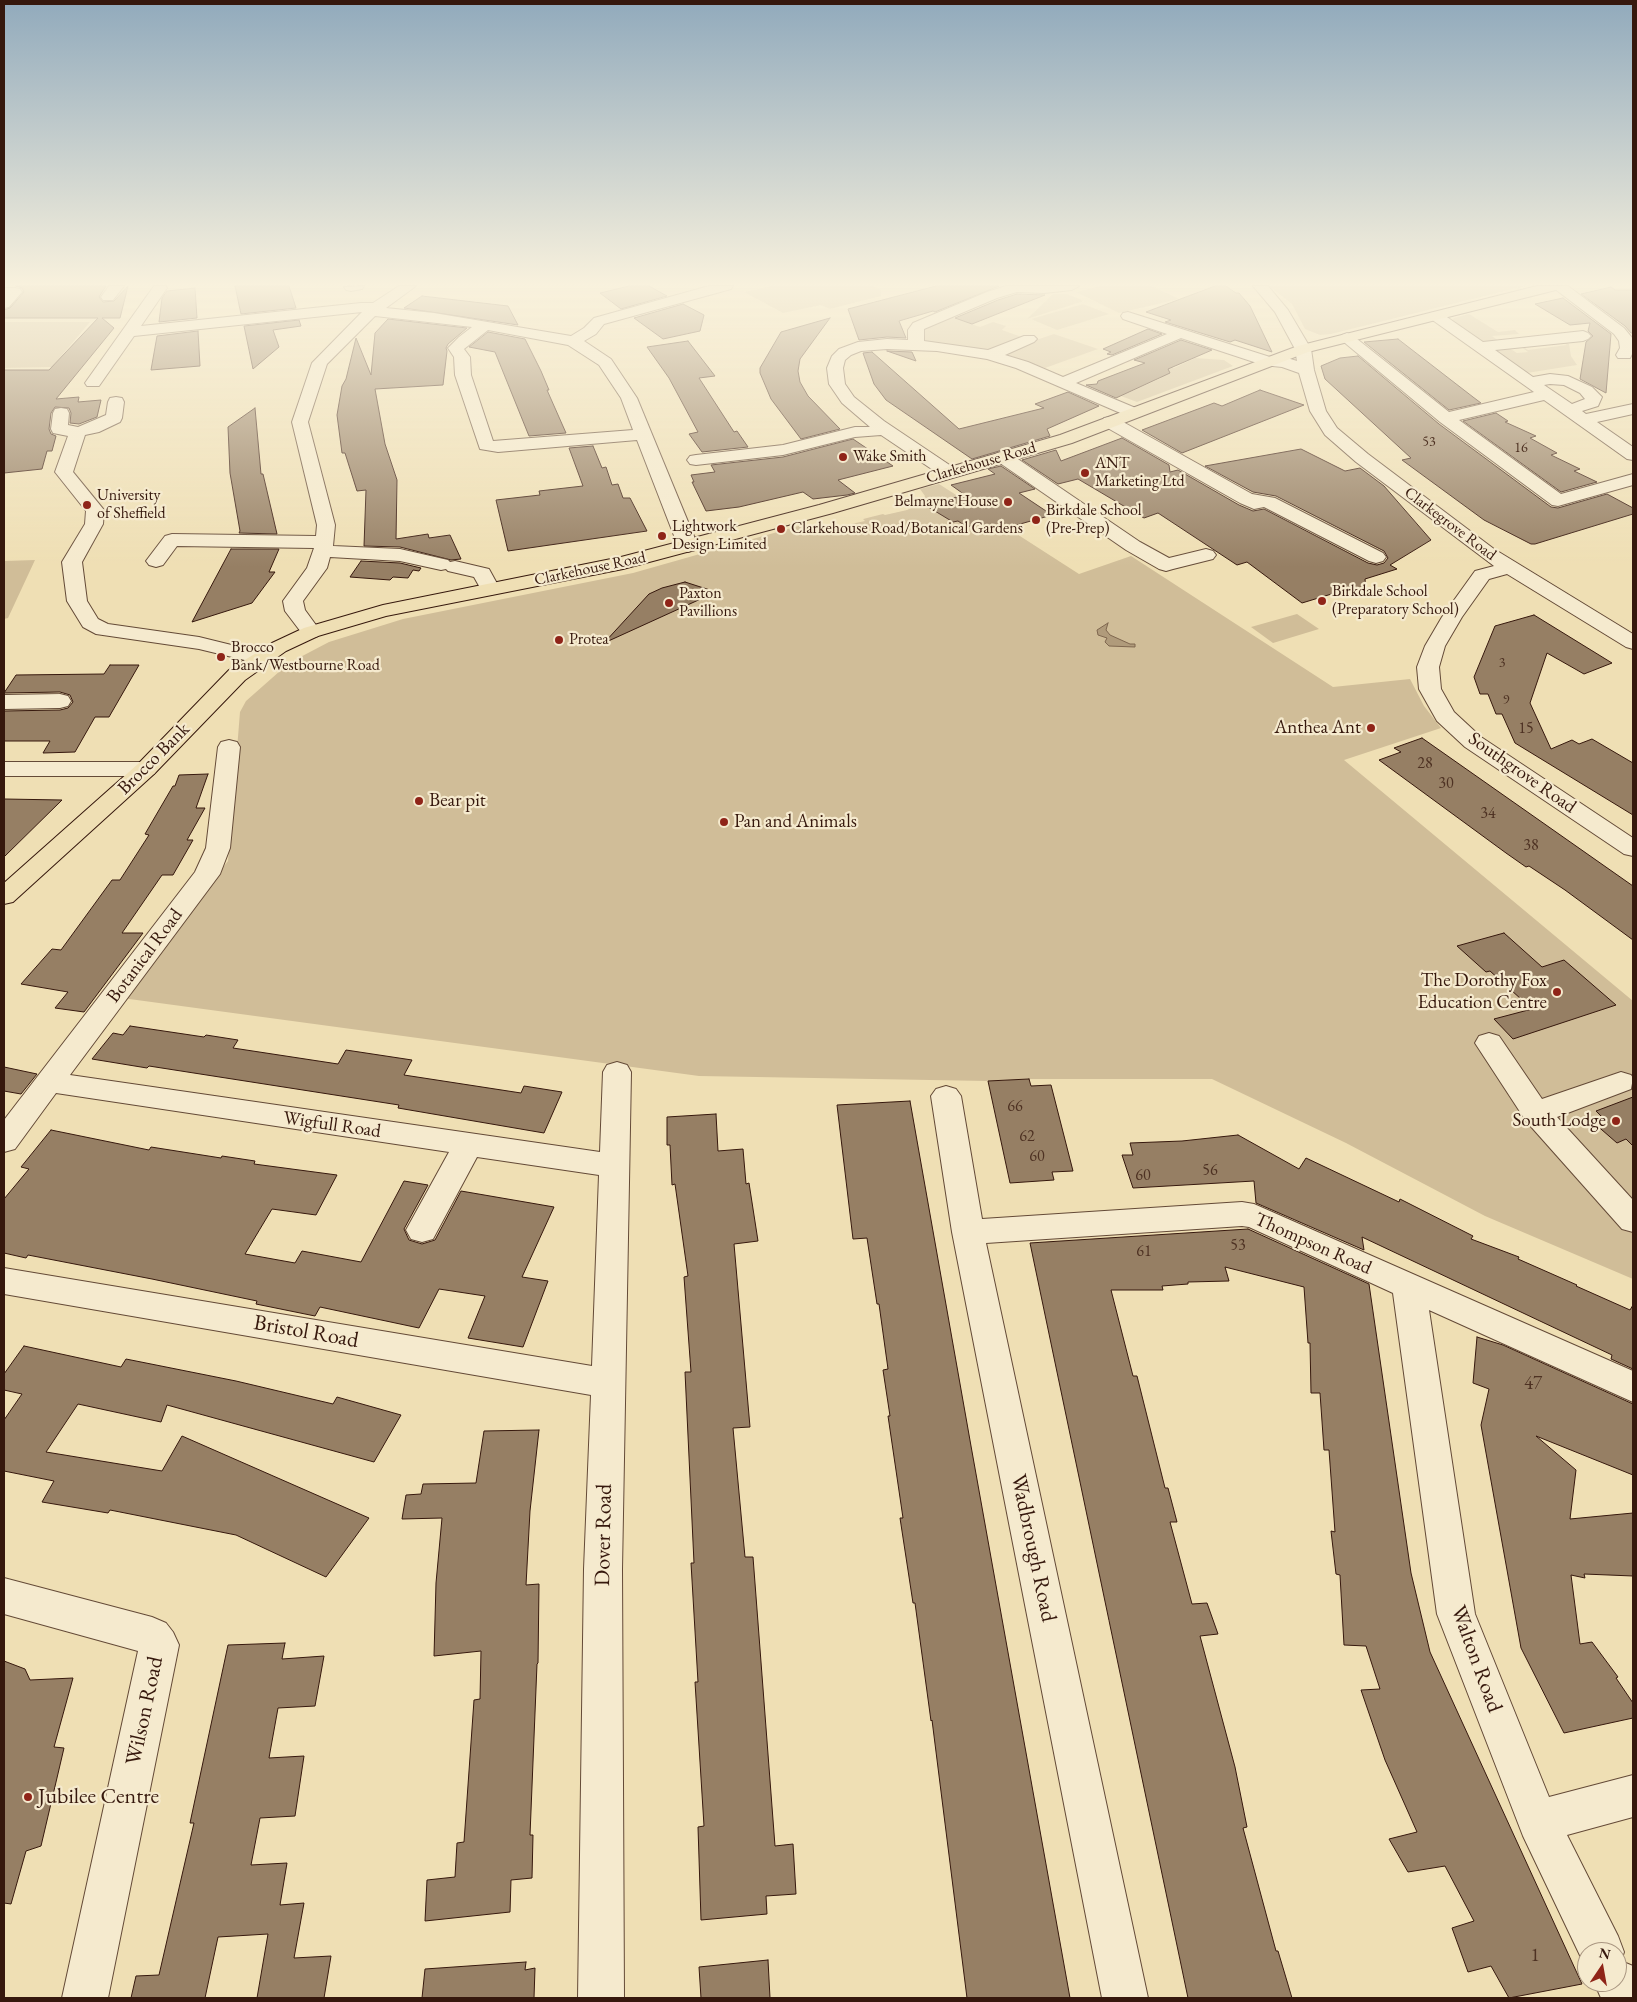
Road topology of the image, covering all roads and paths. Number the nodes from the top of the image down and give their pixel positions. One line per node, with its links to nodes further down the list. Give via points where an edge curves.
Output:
1 (95, 379): 16 (street)
2 (314, 379): 33 (street, via 300,422 326,525)
3 (464, 379): 27 (street, via 486,445 498,447)
4 (617, 379): 27 (street, via 629,398)
5 (836, 379): 25 (street, via 848,400)
6 (1058, 379): 14 (street)
7 (1070, 379): 14 (street)
8 (1222, 379): 21 (main road, Clarkehouse Road)
9 (1309, 379): 38 (street, Clarkegrove Road, via 1318,411 1331,431 1487,553)
10 (1398, 379): 23 (street)
11 (1526, 379): 15 (street)
12 (1547, 379): 15 (street)
13 (1554, 379): 22 (street, via 1568,381 1594,397)
14 (1064, 382): 21 (street)
15 (1530, 382): 17 (street)
16 (93, 383)
17 (1548, 394): 22 (street); 23 (street)
18 (116, 402): 26 (street, via 114,418)
19 (1633, 408): 22 (street)
20 (61, 413): 26 (street, via 59,429)
21 (1132, 413): 24 (main road, Clarkehouse Road)
22 (1578, 415): 28 (street)
23 (1446, 418): 32 (street, via 1558,501)
24 (1110, 422): 29 (main road, Clarkehouse Road, via 1066,440); 36 (street, via 1250,501 1269,502)
25 (884, 429): 30 (street, via 855,432 782,450); 31 (street)
26 (78, 432): 42 (street, via 64,472 95,510 94,524 72,562 77,601 90,623 103,630 199,643)
27 (643, 434): 34 (street)
28 (1633, 455)
29 (1003, 457): 31 (main road, Clarkehouse Road); 35 (street, via 1166,565)
30 (696, 460)
31 (948, 472): 34 (main road, Clarkehouse Road, via 835,507)
32 (1633, 479)
33 (324, 546): 37 (street, via 172,540); 39 (street, via 400,555 482,573); 40 (street, via 316,568 294,601 295,611)
34 (688, 546): 39 (main road, Clarkehouse Road, via 623,563)
35 (1206, 555)
36 (1376, 556)
37 (156, 561)
38 (1510, 567): 41 (street, Clarkegrove Road); 48 (street, Southgrove Road, via 1482,575 1452,616 1435,646 1428,667 1430,689 1445,716 1473,742)
39 (490, 589): 40 (main road, Clarkehouse Road, via 383,611)
40 (311, 632): 42 (main road, Brocco Bank)
41 (1633, 643)
42 (262, 658): 47 (main road, Brocco Bank, via 237,675)
43 (4, 702): 44 (street)
44 (60, 702)
45 (229, 746): 52 (street, Botanical Road, via 218,848 206,874)
46 (4, 769): 47 (street)
47 (146, 769): 49 (main road, Brocco Bank)
48 (1633, 849)
49 (4, 896)
50 (1490, 1043): 55 (street)
51 (617, 1072): 58 (street, Dover Road)
52 (49, 1082): 56 (street, Botanical Road); 57 (street, Wigfull Road)
53 (1621, 1082): 55 (street)
54 (946, 1096): 61 (street, Wadbrough Road)
55 (1536, 1113): 59 (street)
56 (4, 1141)
57 (468, 1145): 58 (street, Wigfull Road); 60 (street)
58 (615, 1166): 64 (street, Dover Road)
59 (1633, 1220)
60 (422, 1230)
61 (968, 1232): 63 (street, Thompson Road, via 1242,1214 1254,1216); 72 (street, Wadbrough Road)
62 (4, 1281): 64 (street, Bristol Road)
63 (1410, 1287): 65 (street, Thompson Road); 68 (street, Walton Road, via 1456,1614)
64 (607, 1383): 71 (street, Dover Road)
65 (1633, 1387)
66 (4, 1596): 70 (street, Wilson Road, via 152,1636 160,1645)
67 (1633, 1796): 68 (street)
68 (1538, 1821): 69 (street, Walton Road)
69 (1597, 1942)
70 (85, 1998)
71 (601, 1998)
72 (1125, 1998)

